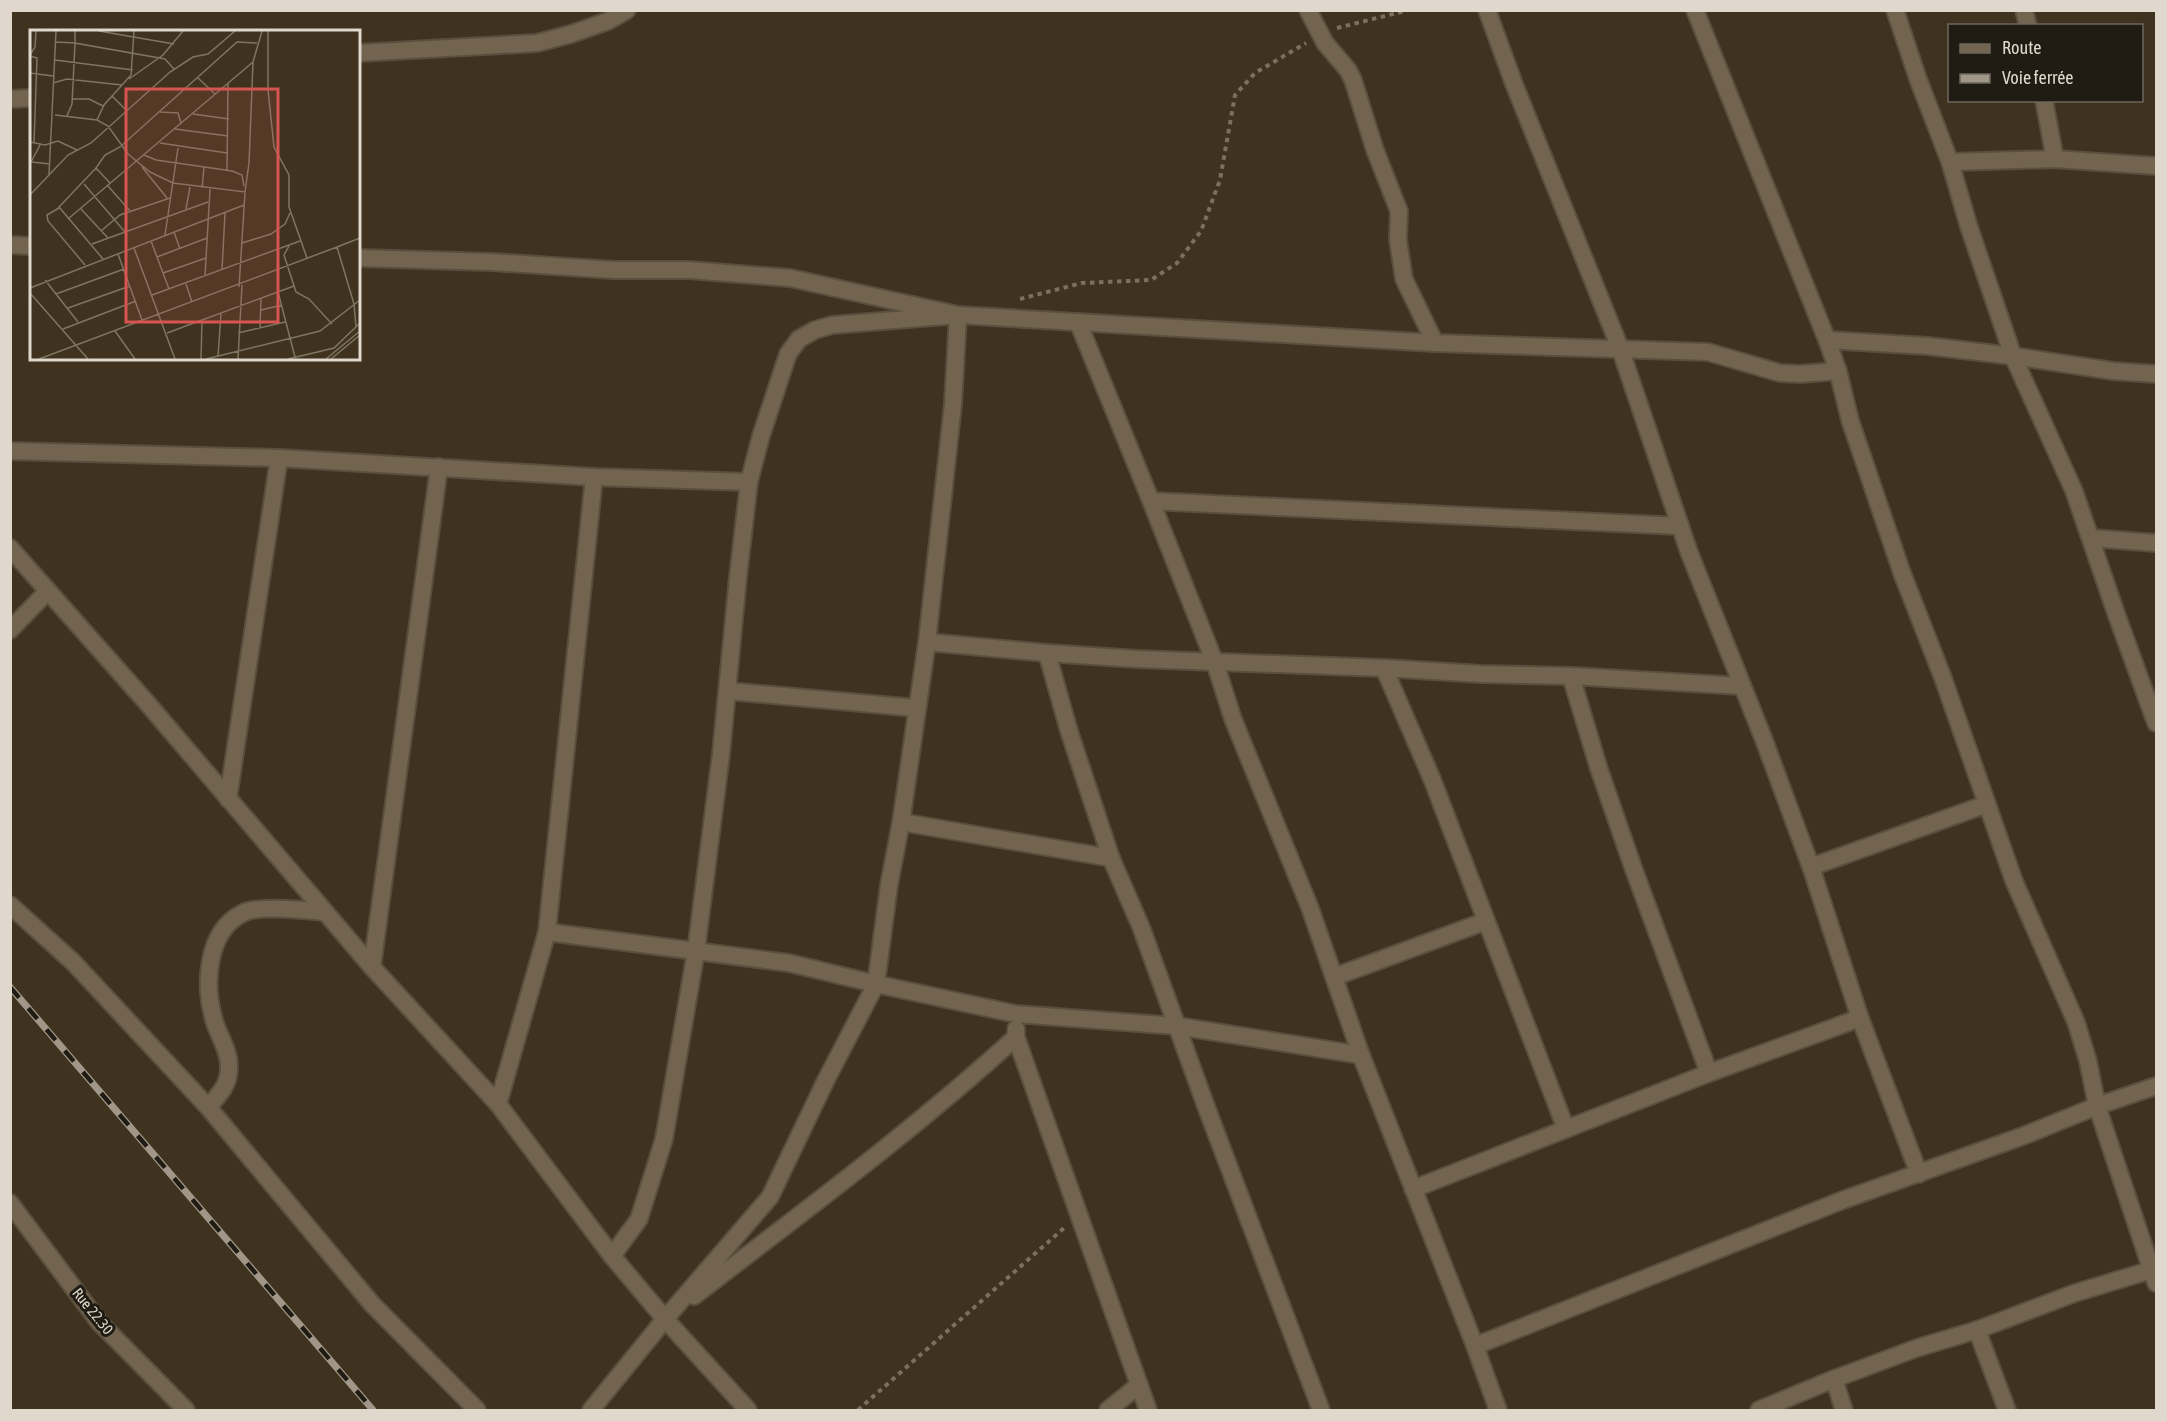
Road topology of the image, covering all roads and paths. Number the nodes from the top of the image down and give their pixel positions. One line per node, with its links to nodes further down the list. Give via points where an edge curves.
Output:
1 (627, 10): 8 (street, via 608,21 537,43)
2 (1308, 10): 7 (street)
3 (1409, 10): 7 (path)
4 (1487, 10): 23 (street)
5 (1695, 10): 21 (street)
6 (1895, 10): 13 (street)
7 (1320, 34): 18 (path, via 1256,73 1235,95 1220,180 1201,231 1177,263 1151,280 1082,283); 22 (street, via 1353,80 1399,212 1398,240 1404,279)
8 (360, 53)
9 (30, 98): 10 (street)
10 (10, 99)
11 (2044, 102): 12 (street)
12 (2055, 159): 13 (street); 14 (street)
13 (1950, 162): 24 (street)
14 (2157, 166)
15 (10, 245): 16 (street)
16 (30, 246)
17 (360, 258): 19 (street, via 689,270 790,278)
18 (1014, 300)
19 (958, 315): 20 (street); 31 (street, via 832,325 799,339 788,354); 39 (street, via 952,416)
20 (1078, 322): 22 (street); 32 (street)
21 (1827, 340): 24 (street); 25 (street)
22 (1435, 343): 23 (street)
23 (1620, 348): 25 (street, via 1708,352 1780,373); 33 (street)
24 (2013, 356): 26 (street); 34 (street)
25 (1838, 371): 49 (street, via 1850,420 1902,573)
26 (2157, 374)
27 (10, 451): 28 (street)
28 (279, 458): 29 (street); 48 (street)
29 (439, 467): 30 (street); 58 (street)
30 (594, 477): 31 (street); 56 (street)
31 (749, 482): 45 (street)
32 (1151, 501): 33 (street); 41 (street)
33 (1680, 526): 44 (street)
34 (2091, 538): 35 (street); 47 (street, via 2116,616)
35 (2157, 543)
36 (10, 548): 37 (street)
37 (47, 592): 38 (street); 48 (street)
38 (10, 630)
39 (927, 642): 40 (street); 46 (street)
40 (1047, 653): 41 (street); 51 (street)
41 (1215, 663): 42 (street); 59 (street, via 1233,719)
42 (1384, 668): 43 (street); 55 (street, via 1432,779)
43 (1571, 676): 44 (street); 66 (street, via 1626,847)
44 (1742, 686): 52 (street)
45 (728, 691): 46 (street); 57 (street)
46 (916, 708): 50 (street)
47 (2155, 714)
48 (228, 799): 54 (street)
49 (1987, 804): 52 (street); 69 (street, via 2029,918 2076,1022)
50 (901, 822): 51 (street); 60 (street)
51 (1111, 858): 63 (street)
52 (1811, 867): 62 (street)
53 (10, 905): 70 (street, via 73,962)
54 (325, 912): 58 (street); 70 (street, via 244,911 229,922 209,963 208,991 229,1066 225,1088)
55 (1486, 921): 59 (street); 71 (street)
56 (547, 932): 57 (street); 68 (street)
57 (696, 951): 60 (street, via 789,963); 76 (street, via 664,1139 639,1219)
58 (372, 967): 68 (street)
59 (1334, 976): 65 (street)
60 (876, 984): 61 (street); 78 (street, via 770,1197)
61 (1016, 1014): 63 (street); 64 (street)
62 (1860, 1018): 66 (street); 72 (street)
63 (1177, 1026): 65 (street); 90 (street)
64 (1016, 1037): 75 (street); 78 (street, via 826,1195)
65 (1361, 1055): 73 (street)
66 (1709, 1073): 71 (street)
67 (2157, 1086): 69 (street)
68 (498, 1104): 76 (street)
69 (2097, 1106): 72 (street); 77 (street)
70 (208, 1107): 84 (street, via 372,1304)
71 (1566, 1129): 73 (street)
72 (1919, 1174): 80 (street, via 1843,1200)
73 (1413, 1189): 80 (street)
74 (10, 1203): 83 (street, Rue 22.30, via 99,1322)
75 (1080, 1215): 82 (street); 87 (path)
76 (612, 1256): 78 (street)
77 (2154, 1276): 79 (street, via 2075,1293)
78 (665, 1318): 85 (street); 86 (street)
79 (1977, 1330): 81 (street); 94 (street)
80 (1475, 1346): 91 (street)
81 (1834, 1379): 92 (street); 93 (street)
82 (1139, 1385): 88 (street); 89 (street)
83 (186, 1410)
84 (477, 1410)
85 (591, 1410)
86 (748, 1410)
87 (858, 1410)
88 (1108, 1410)
89 (1149, 1410)
90 (1321, 1410)
91 (1498, 1410)
92 (1759, 1410)
93 (1844, 1410)
94 (2007, 1410)

